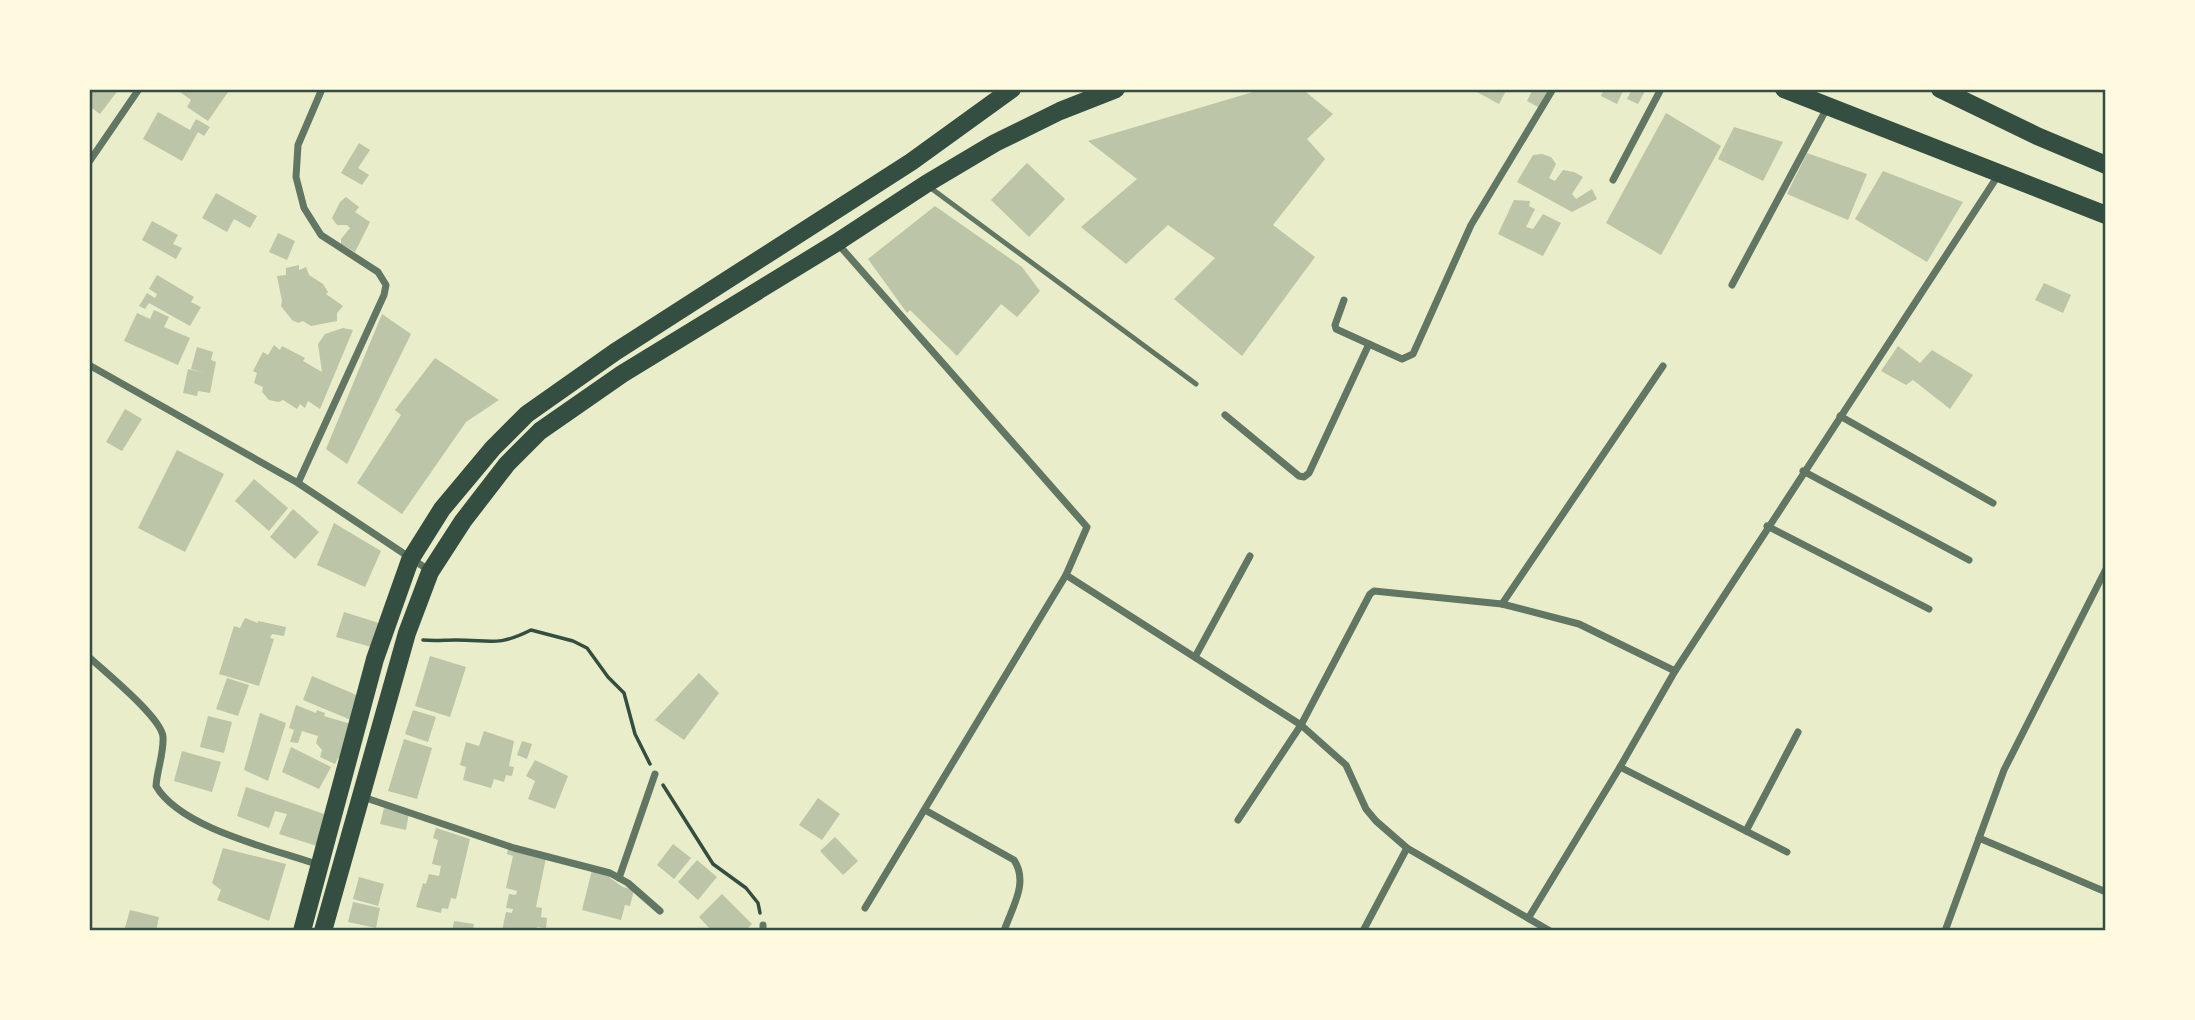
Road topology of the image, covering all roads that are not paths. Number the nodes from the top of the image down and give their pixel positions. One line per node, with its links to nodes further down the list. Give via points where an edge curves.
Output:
1 (139, 89): 10 (street)
2 (322, 89): 28 (street, via 298,145 296,177 304,208 321,235 377,272 386,285)
3 (1012, 89): 20 (main road, via 912,162)
4 (1116, 89): 14 (main road, via 1060,111)
5 (1553, 89): 19 (street, via 1471,225 1413,354 1402,359)
6 (1661, 89): 13 (street)
7 (1784, 89): 9 (main road)
8 (1943, 90): 11 (main road)
9 (1828, 106): 12 (main road); 17 (street)
10 (89, 162)
11 (2106, 165)
12 (1999, 174): 15 (main road); 26 (street)
13 (1613, 180)
14 (926, 184): 16 (main road); 24 (lane)
15 (2106, 215)
16 (836, 243): 23 (main road); 36 (street, via 1084,522 1086,531)
17 (1732, 285)
18 (1344, 300): 19 (street, via 1336,329)
19 (1368, 344): 25 (street, via 1304,477)
20 (615, 352): 23 (main road); 32 (main road, via 527,414 493,448 442,509)
21 (89, 365): 28 (street)
22 (1663, 366): 37 (street)
23 (622, 374): 35 (main road, via 540,431 507,464)
24 (1196, 384)
25 (1225, 415)
26 (1840, 416): 27 (street); 29 (street)
27 (1803, 471): 30 (street); 33 (street)
28 (298, 483): 32 (street)
29 (1993, 503)
30 (1768, 526): 38 (street); 41 (street)
31 (1250, 556): 40 (street)
32 (410, 560): 35 (street); 53 (main road, via 374,659)
33 (1969, 560)
34 (2106, 569): 50 (street, via 2004,770)
35 (430, 572): 46 (main road)
36 (1066, 575): 40 (street); 47 (street)
37 (1502, 604): 41 (street, via 1579,624); 42 (street, via 1379,591 1370,594)
38 (1929, 608)
39 (89, 657): 53 (street, via 161,728 156,786 179,812 214,829)
40 (1195, 657): 42 (street)
41 (1675, 671): 44 (street)
42 (1301, 725): 48 (street); 51 (street, via 1346,765 1366,809)
43 (1798, 732): 49 (street)
44 (1620, 767): 49 (street); 58 (street)
45 (655, 774): 54 (street)
46 (359, 795): 54 (street, via 513,848); 60 (main road)
47 (925, 810): 56 (street); 61 (street, via 1014,860 1021,871 1021,884)
48 (1238, 820)
49 (1746, 831): 52 (street)
50 (1979, 838): 55 (street); 64 (street)
51 (1407, 848): 58 (street); 62 (street)
52 (1787, 852)
53 (320, 865): 59 (main road)
54 (619, 878): 57 (street)
55 (2106, 892)
56 (865, 908)
57 (660, 911)
58 (1529, 917): 63 (street)
59 (302, 931)
60 (323, 931)
61 (1004, 931)
62 (1363, 931)
63 (1550, 931)
64 (1945, 931)

